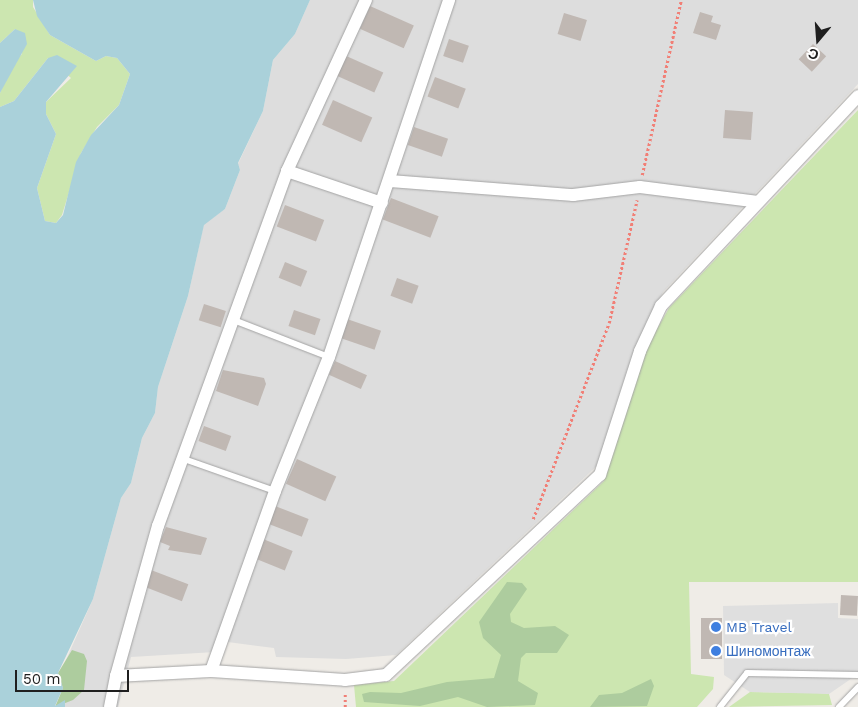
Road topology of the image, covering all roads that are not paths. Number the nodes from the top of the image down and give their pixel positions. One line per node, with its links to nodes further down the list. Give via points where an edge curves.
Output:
1 (366, 0): 4 (street)
2 (449, 0): 5 (street)
3 (858, 96): 6 (street)
4 (288, 171): 7 (street); 8 (street)
5 (390, 181): 6 (street, via 573,196 640,188); 7 (street)
6 (758, 202): 12 (street, via 661,306 640,351 600,475 386,675 345,680)
7 (382, 204): 9 (street)
8 (236, 321): 9 (lane); 10 (street)
9 (330, 358): 11 (street)
10 (184, 459): 11 (lane); 14 (street, via 158,526)
11 (275, 491): 12 (street)
12 (212, 671): 14 (street)
13 (858, 675): 17 (lane, via 747,673)
14 (116, 676): 16 (street)
15 (858, 686): 18 (lane)
16 (110, 707)
17 (720, 707)
18 (839, 707)

